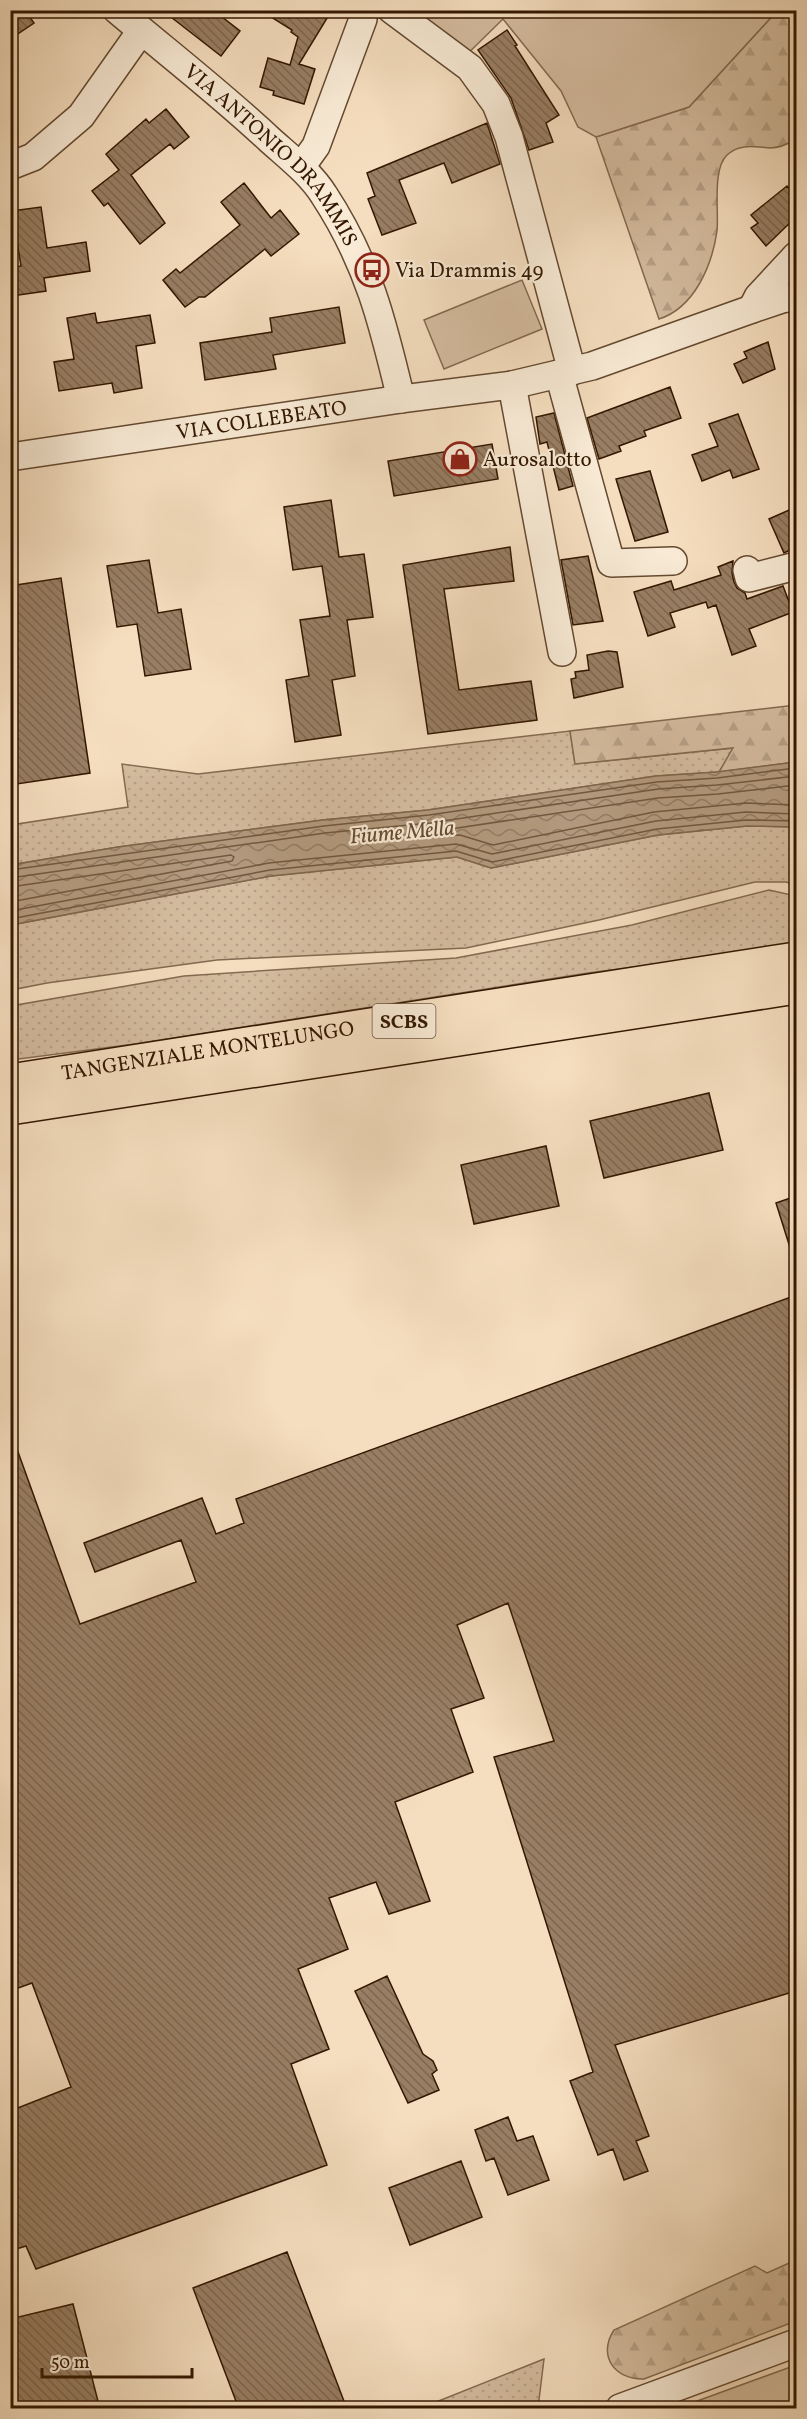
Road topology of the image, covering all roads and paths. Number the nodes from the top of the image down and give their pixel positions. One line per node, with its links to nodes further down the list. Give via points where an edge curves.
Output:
1 (117, 10): 4 (street, VIA ANTONIO DRAMMIS)
2 (362, 10): 6 (street, via 363,19 316,146)
3 (392, 10): 10 (street, via 470,68 496,104 509,137 542,262)
4 (141, 31): 5 (street, via 81,116 33,157); 6 (street, VIA ANTONIO DRAMMIS)
5 (10, 166)
6 (301, 167): 12 (street, VIA ANTONIO DRAMMIS, via 323,193 370,282)
7 (796, 256): 9 (street, via 758,297)
8 (793, 299): 9 (street, VIA COLLEBEATO)
9 (752, 309): 10 (street, VIA COLLEBEATO)
10 (566, 373): 11 (street, VIA COLLEBEATO); 14 (street, via 611,563)
11 (512, 385): 12 (street, VIA COLLEBEATO); 17 (street)
12 (400, 399): 13 (street, VIA COLLEBEATO)
13 (10, 457)
14 (673, 561)
15 (796, 566): 16 (street, via 750,578)
16 (747, 570)
17 (562, 652)
18 (796, 959): 20 (highway, TANGENZIALE MONTELUNGO / SCBS)
19 (796, 987): 21 (highway, TANGENZIALE MONTELUNGO / SCBS)
20 (10, 1081)
21 (10, 1108)
22 (796, 2343): 23 (street)
23 (620, 2409)

